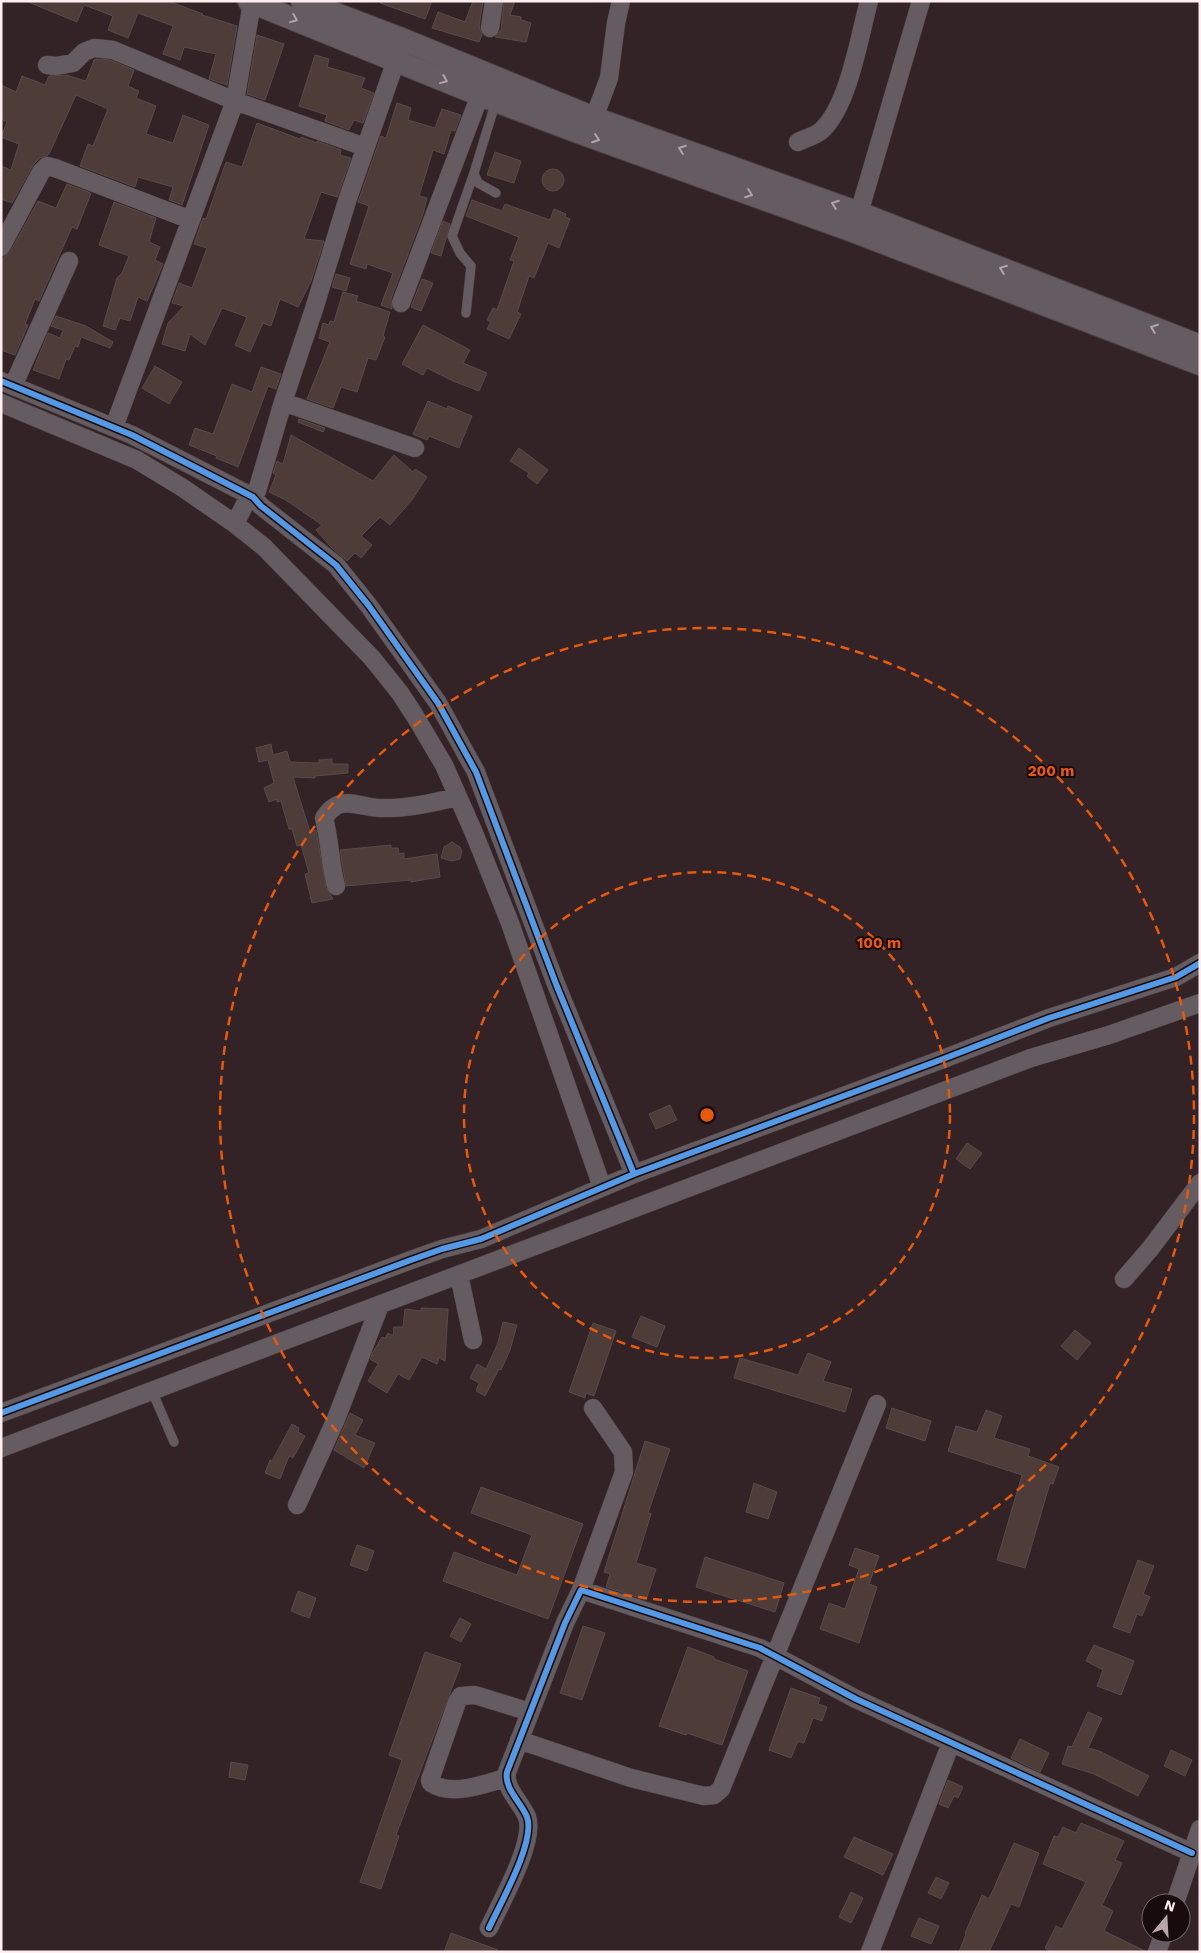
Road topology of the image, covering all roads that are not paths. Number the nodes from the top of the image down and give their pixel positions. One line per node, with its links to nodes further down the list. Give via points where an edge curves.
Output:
1 (302, 1): 8 (street)
2 (494, 1): 7 (street)
3 (621, 1): 13 (street, via 609,78)
4 (869, 1): 14 (street, via 850,75 833,117 820,132)
5 (921, 1): 18 (street)
6 (250, 2): 9 (street, one-way to 9); 12 (street)
7 (490, 28)
8 (404, 40): 9 (street); 13 (street)
9 (396, 61): 11 (street, one-way to 11); 15 (street)
10 (47, 66): 12 (street, via 73,63 84,52 94,48 113,50)
11 (488, 98): 16 (lane); 22 (street); 25 (street, one-way to 25, via 860,234)
12 (235, 101): 15 (street); 19 (street)
13 (594, 118): 18 (street, one-way to 13)
14 (798, 142)
15 (365, 147): 27 (street)
16 (474, 173): 17 (lane, via 478,183); 23 (lane, via 452,236 471,266)
17 (496, 193)
18 (859, 213): 24 (street, one-way to 18)
19 (191, 220): 20 (street, via 47,166); 29 (street)
20 (1, 247)
21 (69, 261): 26 (street)
22 (401, 303)
23 (466, 313)
24 (1200, 346)
25 (1200, 364)
26 (7, 383): 29 (street)
27 (283, 402): 30 (street); 31 (street, via 257,491)
28 (1, 403): 31 (street, via 137,460 183,488)
29 (114, 427): 31 (street, via 132,435)
30 (415, 448)
31 (243, 511): 32 (street, via 264,547 372,658 415,716 444,765); 36 (street, via 261,506 336,565 438,704 476,772)
32 (457, 797): 33 (street, via 379,808 339,804 330,810 324,818); 38 (street, via 510,923)
33 (336, 886)
34 (1200, 964): 36 (street, via 1176,977 1049,1018)
35 (1200, 1003): 39 (street, via 1031,1058)
36 (631, 1175): 38 (street)
37 (1200, 1183): 40 (street)
38 (605, 1186): 46 (street, via 481,1239 410,1260)
39 (460, 1275): 41 (street); 42 (street)
40 (1124, 1279)
41 (380, 1305): 43 (street); 49 (street, via 336,1419)
42 (473, 1340)
43 (152, 1391): 47 (lane); 48 (street)
44 (877, 1404): 51 (street)
45 (593, 1408): 50 (street, via 623,1452 624,1472)
46 (1, 1413)
47 (174, 1442)
48 (1, 1448)
49 (298, 1505)
50 (581, 1590): 51 (street, via 760,1648); 52 (street)
51 (774, 1656): 53 (street, via 726,1778 714,1795 704,1796 631,1778); 54 (street)
52 (530, 1712): 53 (street); 55 (street, via 475,1695 461,1696 430,1780 443,1789 457,1789)
53 (519, 1740): 55 (street)
54 (950, 1744): 57 (street); 60 (street)
55 (506, 1778): 59 (street, via 527,1816 529,1835)
56 (1200, 1829): 57 (street)
57 (1192, 1853): 58 (street)
58 (1178, 1893)
59 (489, 1928)
60 (870, 1952)

